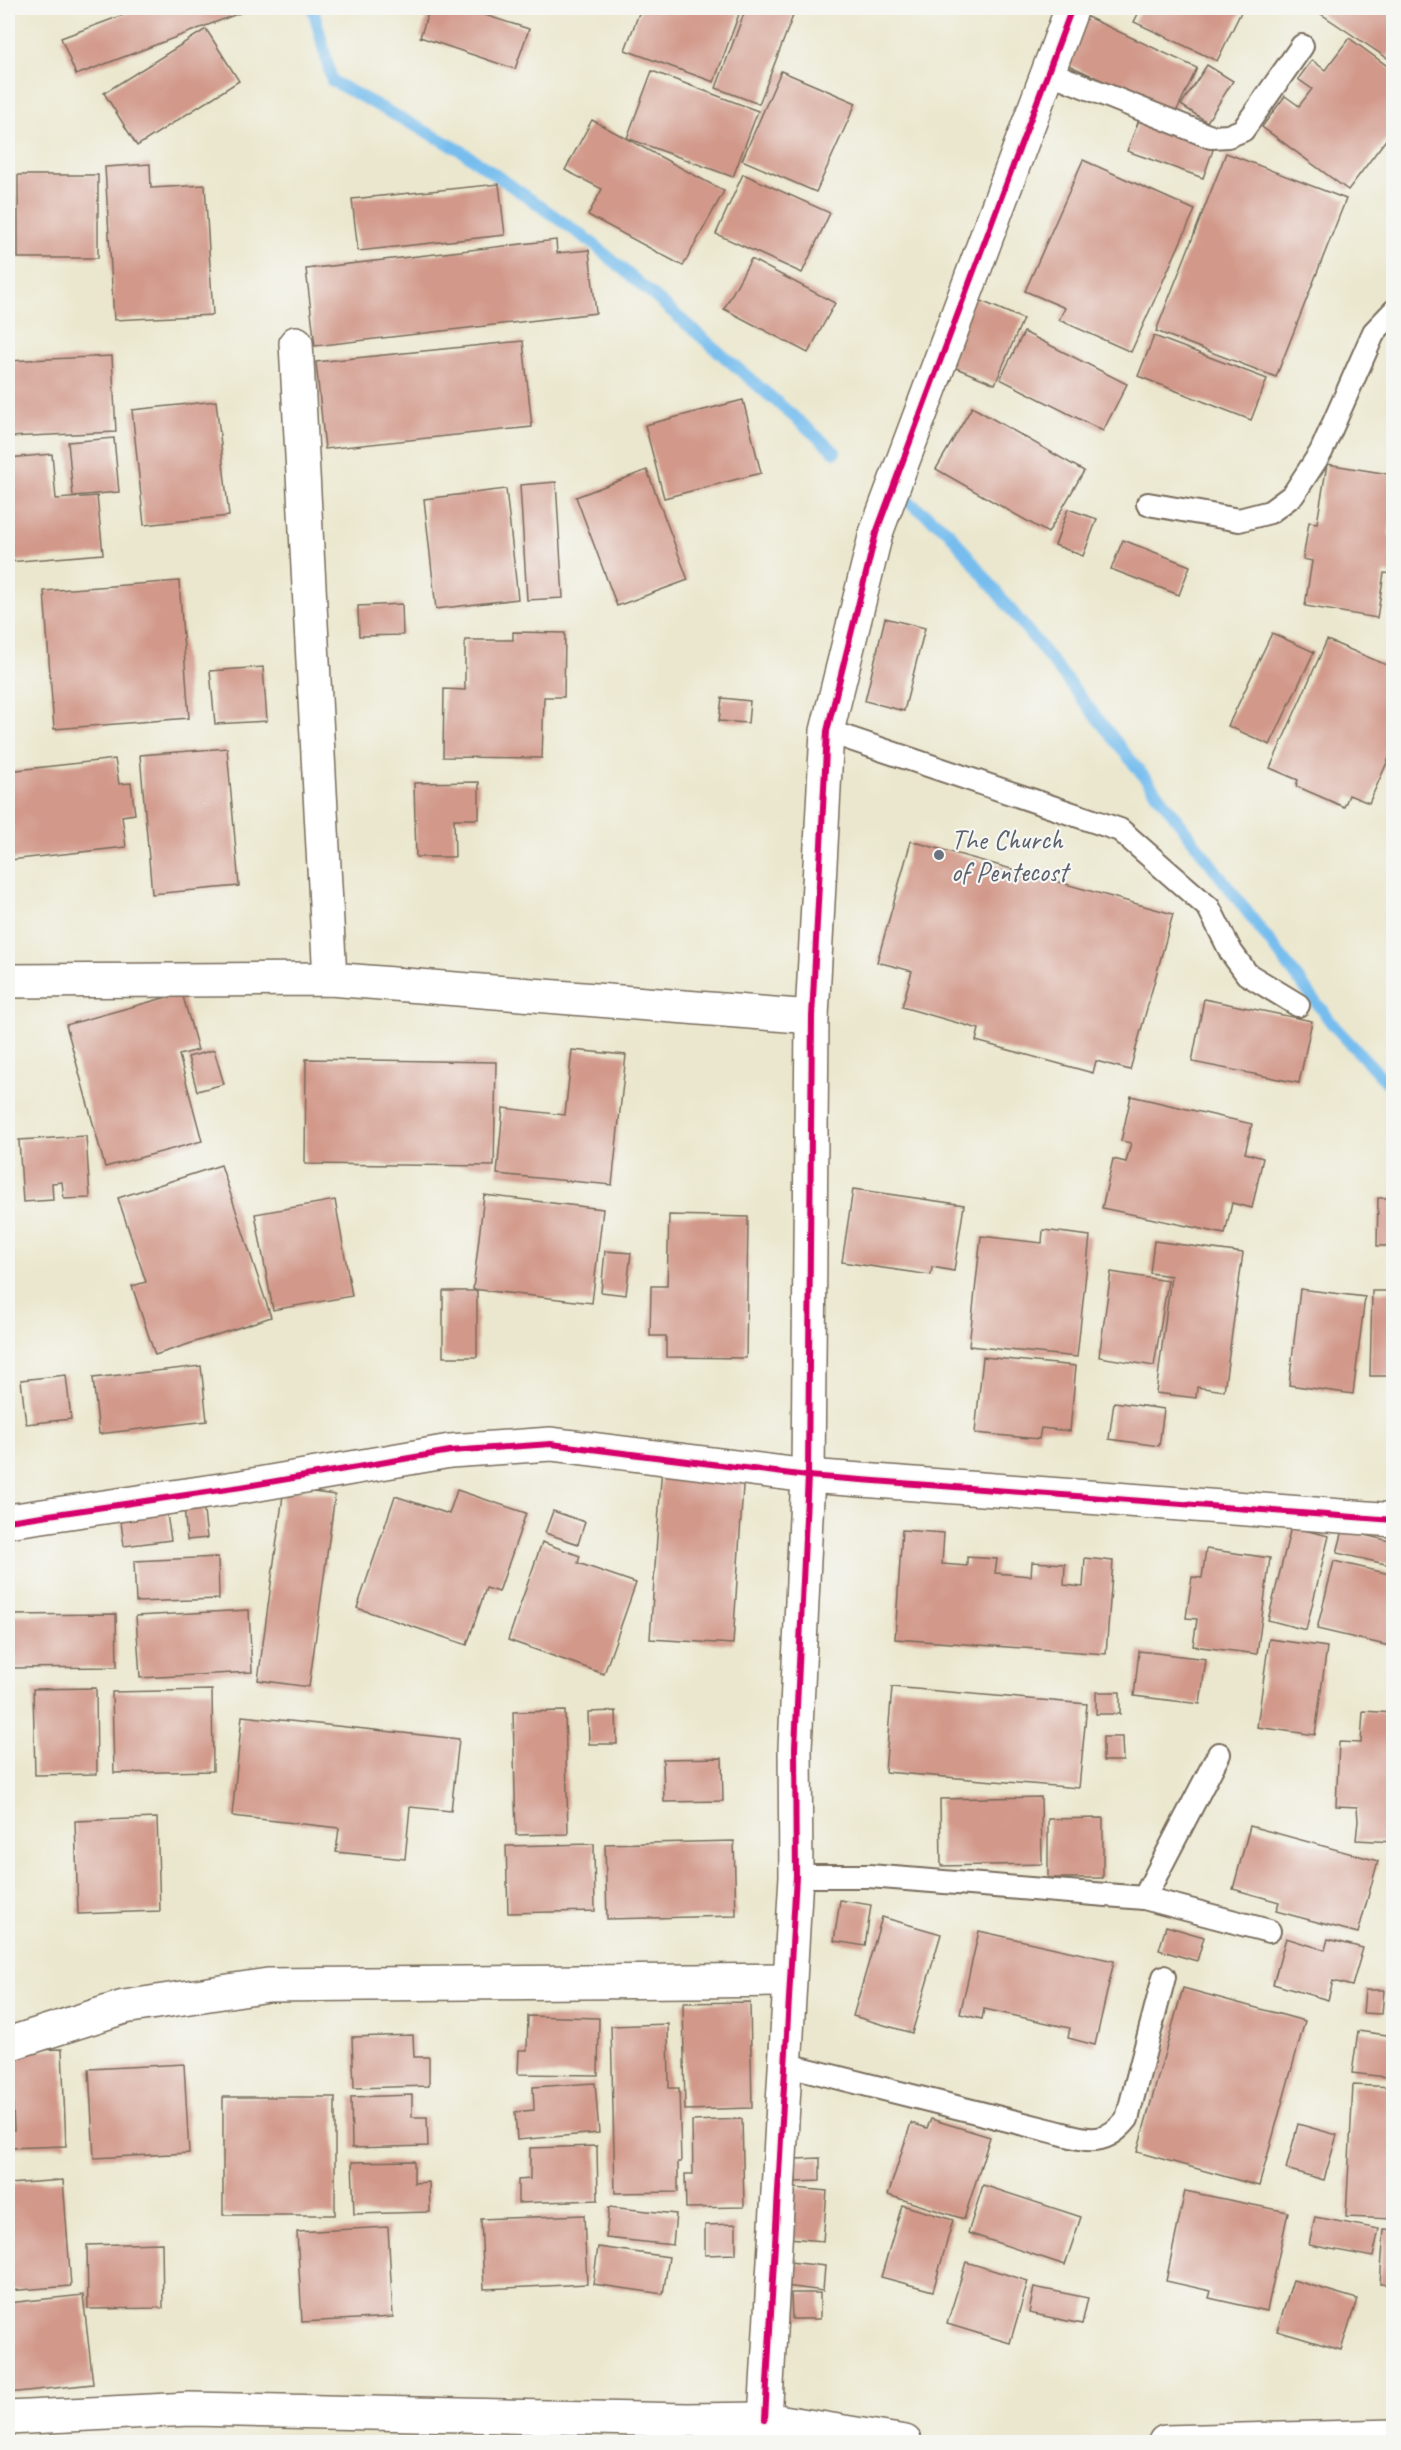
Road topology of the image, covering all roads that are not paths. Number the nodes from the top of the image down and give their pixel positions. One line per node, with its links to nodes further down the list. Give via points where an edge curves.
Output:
1 (1072, 8): 3 (street)
2 (1302, 46): 3 (lane, via 1243,130 1228,136 1211,137)
3 (1048, 72): 7 (street, via 876,533)
4 (1394, 311): 6 (lane, via 1374,332 1321,452 1293,495 1270,512 1239,520)
5 (296, 343): 8 (street)
6 (1148, 504)
7 (827, 731): 10 (lane, via 1120,830 1209,908 1247,974); 11 (street)
8 (330, 979): 9 (street); 11 (street)
9 (8, 981)
10 (1298, 1005)
11 (812, 1017): 12 (street)
12 (808, 1476): 13 (street); 14 (street, via 540,1445 450,1451); 16 (street, via 795,1748)
13 (1394, 1520)
14 (8, 1521)
15 (1219, 1754): 17 (lane)
16 (796, 1876): 17 (lane, via 869,1876); 20 (street)
17 (1144, 1898): 18 (lane)
18 (1269, 1930)
19 (1164, 1977): 22 (lane, via 1127,2119 1116,2133 1099,2139 1052,2131)
20 (789, 1980): 21 (street, via 268,1985 124,2007); 22 (street)
21 (8, 2044)
22 (784, 2064): 24 (street)
23 (8, 2418): 24 (street, via 190,2409)
24 (765, 2419): 26 (street)
25 (1394, 2436): 27 (street)
26 (905, 2442)
27 (1165, 2442)

